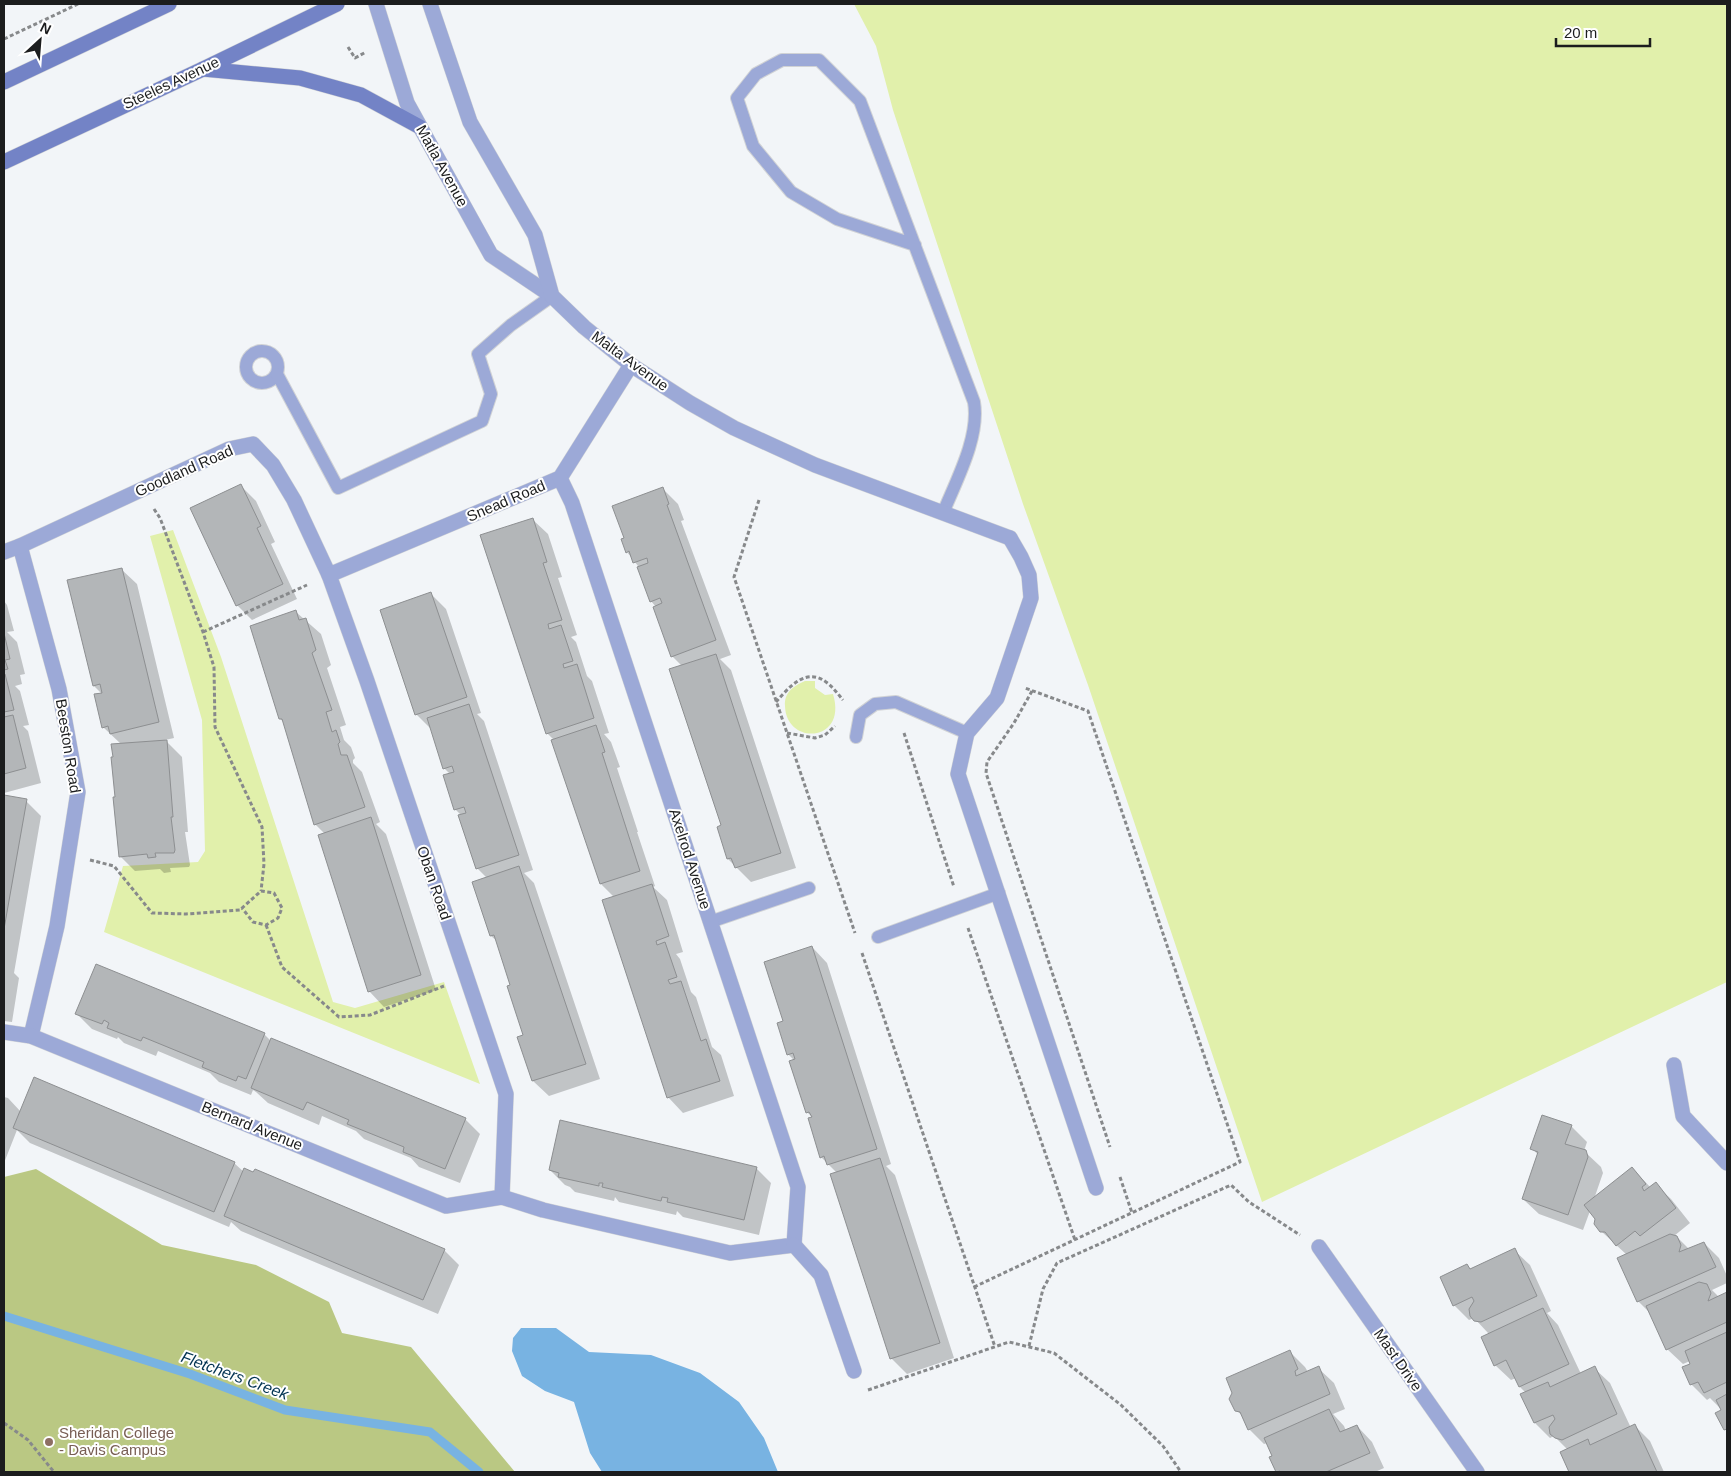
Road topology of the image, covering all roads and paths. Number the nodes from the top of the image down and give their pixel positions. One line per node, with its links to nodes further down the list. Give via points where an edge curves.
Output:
1 (78, 4): 6 (path)
2 (169, 4): 12 (main road)
3 (337, 4): 11 (main road, Steeles Avenue)
4 (376, 4): 13 (street, Matla Avenue, via 407,103)
5 (430, 4): 16 (street, via 470,122 535,235)
6 (4, 39)
7 (348, 47): 9 (path)
8 (366, 52): 9 (path)
9 (355, 58): 10 (path)
10 (350, 66)
11 (203, 69): 13 (main road, via 300,78 361,95); 14 (main road, Steeles Avenue)
12 (4, 82)
13 (420, 127): 16 (street, Matla Avenue, via 491,256)
14 (4, 162)
15 (915, 245): 15 (lane, via 860,101 819,60 782,60 756,74 737,98 753,146 791,192 837,220); 22 (lane, via 975,410 971,440)
16 (552, 296): 17 (street, Malta Avenue); 18 (lane, via 478,354 491,394 482,421 338,488)
17 (631, 365): 19 (street, Snead Road); 22 (street, Malta Avenue, via 712,416 779,450)
18 (277, 374)
19 (560, 478): 25 (street, Snead Road); 41 (street, Axelrod Avenue, via 574,508)
20 (759, 500): 30 (path, via 734,577)
21 (152, 506): 27 (path, via 160,518)
22 (943, 513): 28 (street, Malta Avenue, via 1010,538 1029,575 1031,598)
23 (20, 546): 24 (street, Goodland Road); 25 (street, Goodland Road, via 228,449 253,444 273,465 294,500); 35 (street, Beeston Road, via 59,689 78,792)
24 (4, 552)
25 (329, 575): 54 (street, Oban Road, via 506,1094)
26 (308, 584): 27 (path)
27 (203, 632): 37 (path, via 214,667 215,726 262,827 264,864)
28 (1004, 681): 29 (path); 33 (street, via 998,698)
29 (1032, 691): 50 (path, via 987,762 986,773); 55 (path, via 1088,711 1240,1162)
30 (776, 702): 31 (path, via 798,680 811,676 826,681); 44 (path)
31 (846, 702)
32 (904, 733): 39 (path)
33 (967, 733): 34 (lane, via 896,702 875,704 860,715); 38 (street, via 958,774)
34 (856, 737)
35 (68, 855): 40 (path, via 114,866 152,912 186,914); 48 (street, Beeston Road, via 57,926)
36 (809, 888): 41 (lane)
37 (261, 891): 40 (path); 42 (path, via 274,893 282,908 278,918)
38 (998, 893): 39 (lane); 53 (street)
39 (961, 907): 43 (lane); 56 (path)
40 (242, 908): 42 (path, via 253,922)
41 (710, 922): 57 (street, Axelrod Avenue, via 798,1187)
42 (266, 925): 46 (path, via 282,967 339,1018 370,1015)
43 (878, 937)
44 (857, 939)
45 (860, 949): 59 (path)
46 (452, 984)
47 (4, 1032): 48 (street, Bernard Avenue)
48 (32, 1036): 54 (street, Bernard Avenue, via 446,1206)
49 (1674, 1065): 51 (street, via 1683,1116)
50 (1110, 1147)
51 (1727, 1163)
52 (1119, 1176): 55 (path)
53 (1096, 1188)
54 (502, 1197): 57 (street, via 543,1210 730,1253)
55 (1132, 1213): 56 (path)
56 (1075, 1240): 59 (path)
57 (794, 1245): 62 (street, via 821,1275)
58 (1319, 1247): 60 (path, via 1249,1202 1231,1185 1057,1263 1044,1289); 66 (street, Mast Drive)
59 (974, 1287): 61 (path)
60 (1028, 1346): 61 (path, via 1009,1342); 65 (path, via 1054,1353 1121,1406 1163,1446)
61 (995, 1347): 62 (path, via 869,1391)
62 (854, 1370)
63 (4, 1423): 64 (path, via 28,1440)
64 (54, 1472)
65 (1181, 1472)
66 (1477, 1472)

